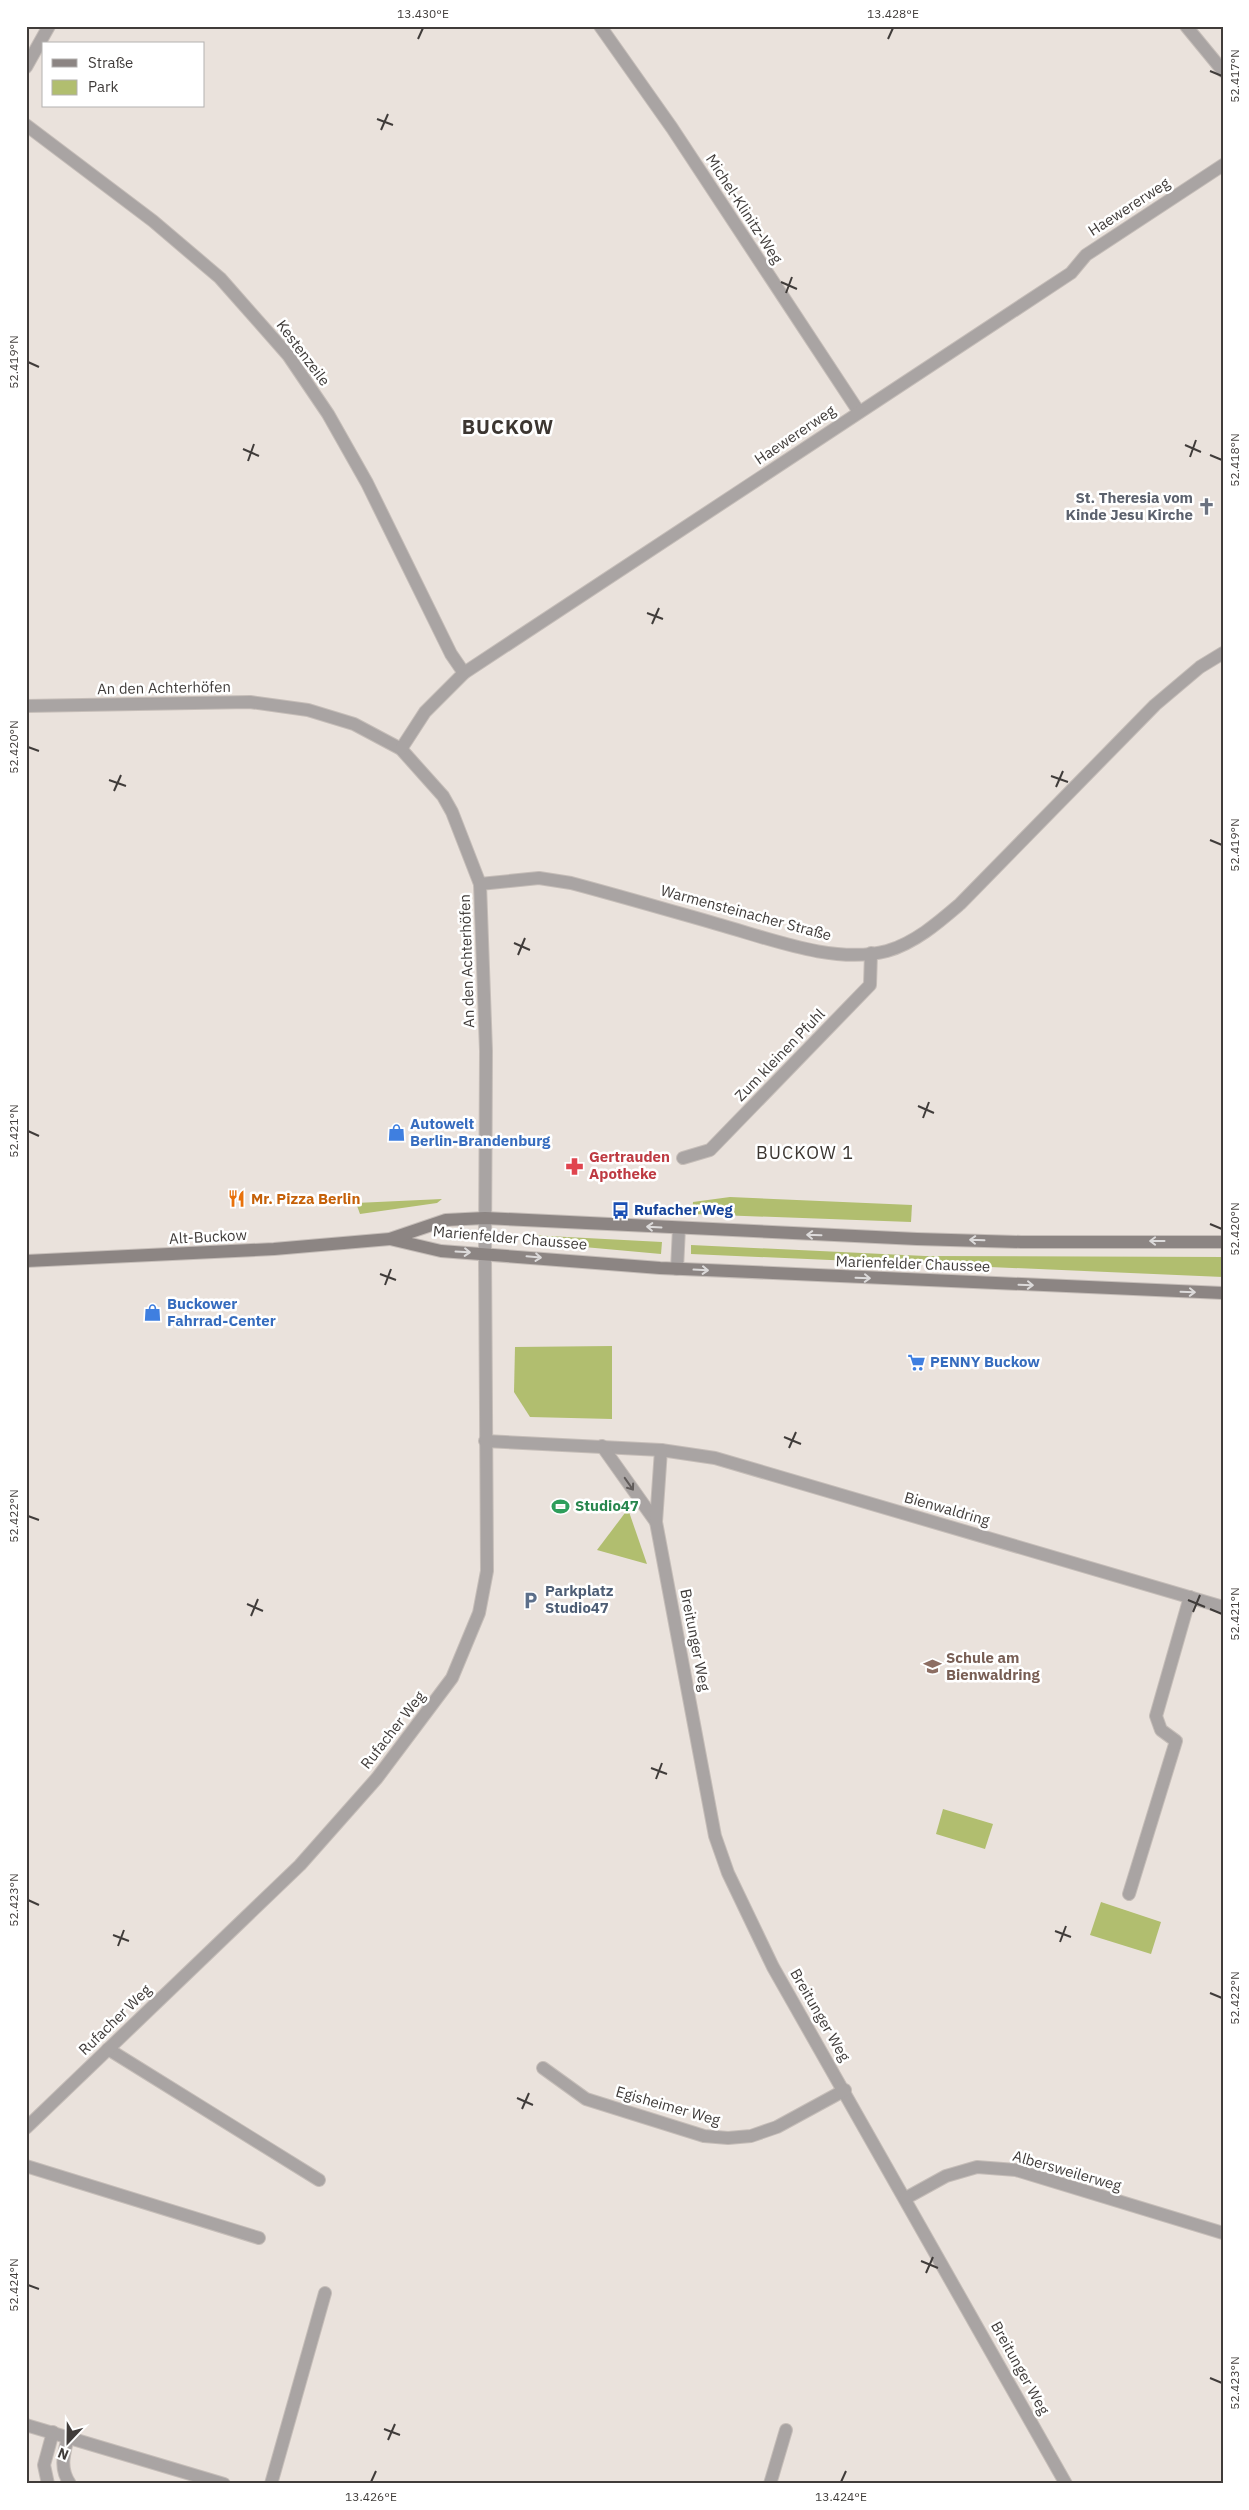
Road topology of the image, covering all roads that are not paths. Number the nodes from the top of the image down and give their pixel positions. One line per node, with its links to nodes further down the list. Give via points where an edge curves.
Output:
1 (49, 26): 4 (street)
2 (600, 26): 8 (street, Michel-Klinitz-Weg, via 661,112)
3 (1186, 26): 5 (street)
4 (26, 67)
5 (1223, 71)
6 (26, 125): 10 (street, Kestenzeile, via 153,221 220,278 288,356 328,414 367,483 451,654)
7 (1223, 165): 8 (street, Haewererweg, via 1086,255 1071,273)
8 (859, 412): 10 (street, Haewererweg)
9 (1223, 653): 14 (street, Warmensteinacher Straße, via 1200,667 1155,705 960,904 934,926 902,946)
10 (464, 673): 12 (street, Haewererweg, via 425,712)
11 (26, 706): 12 (street, An den Achterhöfen, via 250,702 308,710 354,724)
12 (401, 749): 13 (street, An den Achterhöfen, via 448,804)
13 (480, 884): 14 (street, Warmensteinacher Straße, via 539,878 571,883 794,945 834,954); 16 (street, An den Achterhöfen, via 486,1058)
14 (871, 953): 15 (street, Zum kleinen Pfuhl, via 870,985 710,1150)
15 (683, 1158)
16 (485, 1218): 17 (main road, Marienfelder Chaussee, one-way to 16); 18 (main road, Marienfelder Chaussee, via 446,1220); 20 (street, Rufacher Weg)
17 (679, 1228): 19 (main road, Marienfelder Chaussee, one-way to 17, via 1021,1242); 22 (street)
18 (390, 1239): 20 (main road, Marienfelder Chaussee, one-way to 20, via 441,1251); 21 (main road, Alt-Buckow, via 274,1250)
19 (1223, 1242)
20 (485, 1253): 22 (main road, Marienfelder Chaussee, one-way to 22); 24 (street, Rufacher Weg)
21 (26, 1261)
22 (677, 1268): 23 (main road, Marienfelder Chaussee, one-way to 23)
23 (1223, 1293)
24 (485, 1441): 25 (street); 31 (street, Rufacher Weg, via 487,1571 479,1614 452,1678 377,1778 300,1864)
25 (602, 1446): 26 (street); 27 (street, Breitunger Weg, one-way to 27)
26 (661, 1450): 27 (street, Breitunger Weg); 28 (street, Bienwaldring, via 714,1458)
27 (656, 1522): 33 (street, Breitunger Weg, via 715,1836 728,1873 773,1966)
28 (1190, 1598): 29 (street, Bienwaldring); 30 (street, via 1156,1716 1161,1730 1176,1741)
29 (1223, 1607)
30 (1130, 1894)
31 (108, 2050): 34 (street, Rufacher Weg); 36 (street)
32 (543, 2068): 33 (street, Egisheimer Weg, via 586,2099 704,2136 728,2138 751,2136 777,2127)
33 (845, 2090): 37 (street, Breitunger Weg)
34 (26, 2128)
35 (26, 2166): 39 (street)
36 (319, 2180)
37 (906, 2198): 38 (street, Albersweilerweg, via 946,2176 977,2167 1016,2170); 50 (street, Breitunger Weg)
38 (1223, 2233)
39 (259, 2238)
40 (325, 2293): 48 (street)
41 (26, 2425): 43 (street)
42 (786, 2430): 49 (street)
43 (52, 2432): 44 (street); 45 (street, via 44,2464)
44 (68, 2437): 46 (street, via 62,2461 63,2472); 47 (street)
45 (48, 2484)
46 (70, 2484)
47 (224, 2484)
48 (271, 2484)
49 (770, 2484)
50 (1066, 2484)

